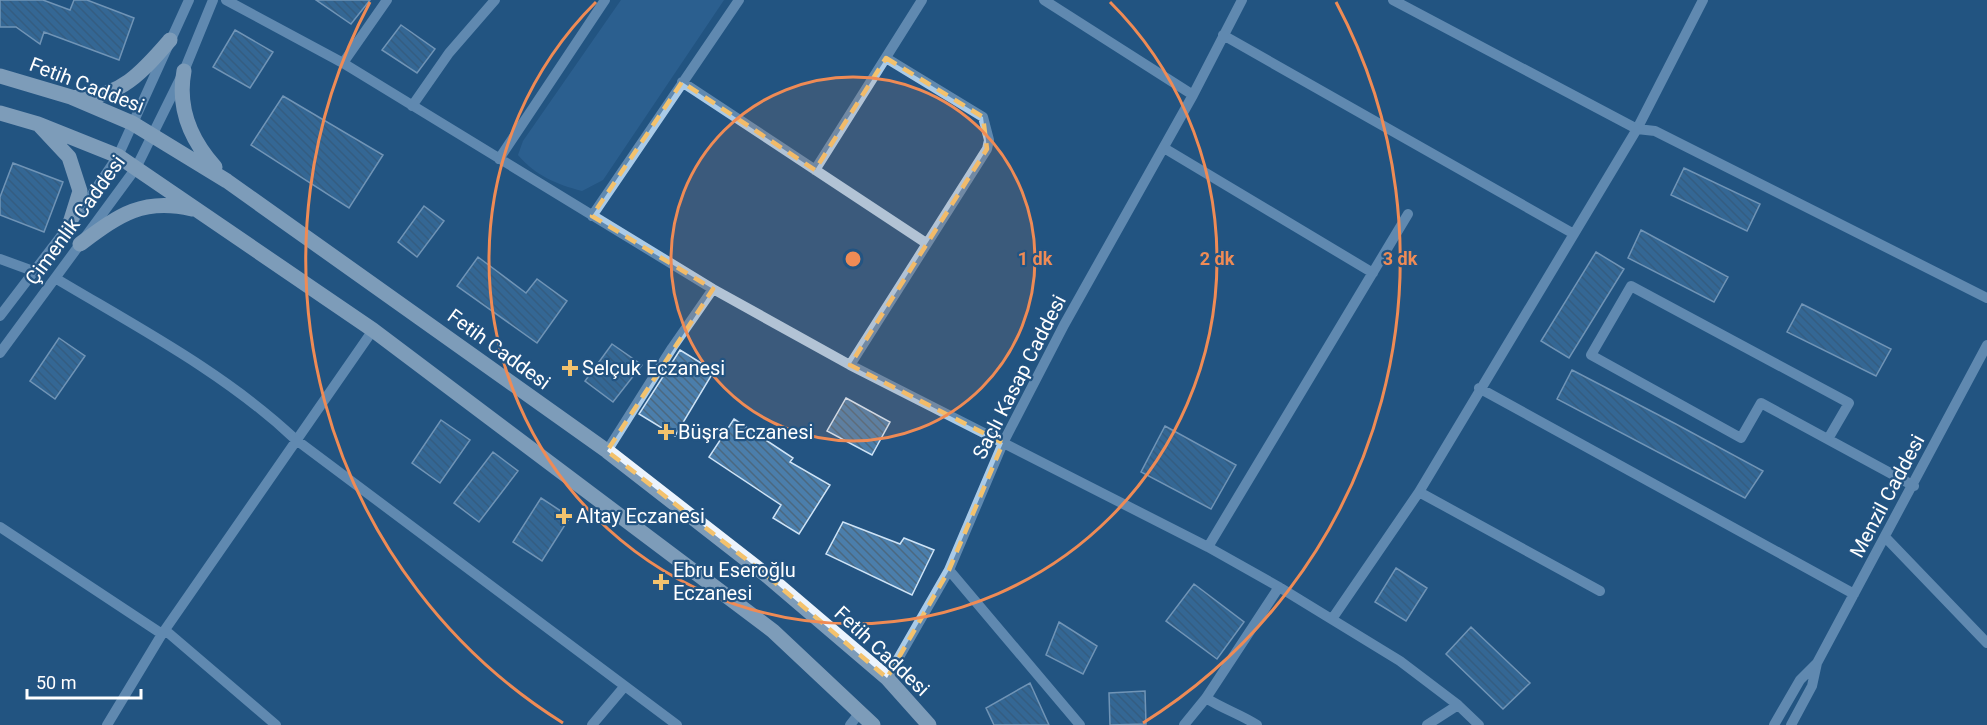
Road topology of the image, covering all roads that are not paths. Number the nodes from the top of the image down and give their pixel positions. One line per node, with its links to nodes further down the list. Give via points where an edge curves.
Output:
1 (189, 0): 14 (street, Çimenlik Caddesi)
2 (213, 0): 17 (street, Çimenlik Caddesi)
3 (226, 0): 16 (street)
4 (387, 0): 16 (street)
5 (495, 0): 22 (street, via 449,53)
6 (605, 0): 30 (street)
7 (739, 0): 19 (street)
8 (922, 0): 15 (street)
9 (1044, 0): 20 (street)
10 (1242, 0): 13 (street, Saçlı Kasap Caddesi)
11 (1393, 0): 26 (street)
12 (1703, 0): 26 (street)
13 (1223, 35): 20 (street, Saçlı Kasap Caddesi); 38 (street)
14 (170, 40): 21 (main road, via 149,65 119,88 88,98); 24 (street, Çimenlik Caddesi)
15 (886, 58): 32 (street); 39 (street, via 983,117 990,140)
16 (343, 63): 22 (street)
17 (184, 71): 27 (street, Çimenlik Caddesi); 33 (main road, via 181,90 186,122 201,150)
18 (0, 76): 21 (main road, Fetih Caddesi)
19 (681, 82): 32 (street); 35 (street)
20 (1193, 94): 28 (street, Saçlı Kasap Caddesi)
21 (71, 97): 24 (main road, Fetih Caddesi)
22 (412, 106): 30 (street)
23 (0, 112): 25 (main road)
24 (132, 123): 27 (main road, Fetih Caddesi); 29 (street, Çimenlik Caddesi)
25 (38, 124): 29 (main road); 37 (main road, via 69,157 80,191)
26 (1637, 129): 38 (street); 46 (street, via 1655,131)
27 (154, 135): 31 (street, Çimenlik Caddesi); 33 (main road, Fetih Caddesi)
28 (1164, 148): 43 (street); 55 (street, Saçlı Kasap Caddesi)
29 (118, 156): 31 (main road); 37 (street, Çimenlik Caddesi)
30 (499, 159): 35 (street)
31 (136, 168): 36 (main road); 40 (street, Çimenlik Caddesi)
32 (815, 170): 39 (street)
33 (227, 180): 56 (main road, Fetih Caddesi)
34 (1408, 213): 43 (street)
35 (592, 216): 45 (street)
36 (210, 218): 40 (main road, via 172,204 150,205 124,213); 48 (main road)
37 (70, 223): 42 (street, Çimenlik Caddesi)
38 (1574, 234): 52 (street)
39 (926, 243): 51 (street)
40 (80, 244): 44 (street, Çimenlik Caddesi)
41 (0, 259): 42 (street)
42 (33, 271): 47 (street, Çimenlik Caddesi)
43 (1373, 273): 61 (street)
44 (55, 278): 50 (street, Çimenlik Caddesi); 53 (street, via 174,348)
45 (713, 289): 51 (street); 56 (street)
46 (1987, 298)
47 (0, 316)
48 (373, 330): 53 (street); 74 (main road, via 772,631)
49 (1987, 345): 57 (street, Menzil Caddesi)
50 (0, 354)
51 (850, 365): 55 (street)
52 (1479, 388): 58 (street); 65 (street)
53 (295, 439): 67 (street); 71 (street)
54 (1828, 439): 54 (street, via 1761,403 1741,438 1591,355 1631,286 1849,404); 57 (street)
55 (1003, 443): 61 (street); 62 (street, Saçlı Kasap Caddesi)
56 (607, 451): 70 (main road, Fetih Caddesi, via 765,574)
57 (1914, 486): 60 (street, Menzil Caddesi)
58 (1419, 492): 64 (street); 66 (street)
59 (0, 527): 67 (street)
60 (1886, 538): 65 (street, Menzil Caddesi); 68 (street)
61 (1208, 547): 63 (street)
62 (949, 570): 70 (street, Saçlı Kasap Caddesi); 82 (street)
63 (1279, 587): 66 (street); 72 (street)
64 (1600, 591)
65 (1854, 594): 69 (street, Menzil Caddesi)
66 (1332, 619): 73 (street, via 1400,661)
67 (164, 632): 75 (street); 76 (street)
68 (1987, 643)
69 (1817, 663): 87 (street, Menzil Caddesi, via 1800,680); 88 (street, Menzil Caddesi, via 1812,686)
70 (887, 678): 81 (main road, Fetih Caddesi)
71 (624, 687): 77 (street); 78 (street)
72 (1206, 698): 83 (street); 84 (street)
73 (1458, 705): 85 (street); 86 (street)
74 (861, 711): 79 (street); 80 (main road)
75 (107, 725)
76 (276, 725)
77 (592, 725)
78 (677, 725)
79 (850, 725)
80 (873, 725)
81 (929, 725)
82 (1080, 725)
83 (1184, 725)
84 (1257, 725)
85 (1427, 725)
86 (1479, 725)
87 (1774, 725)
88 (1791, 725)

